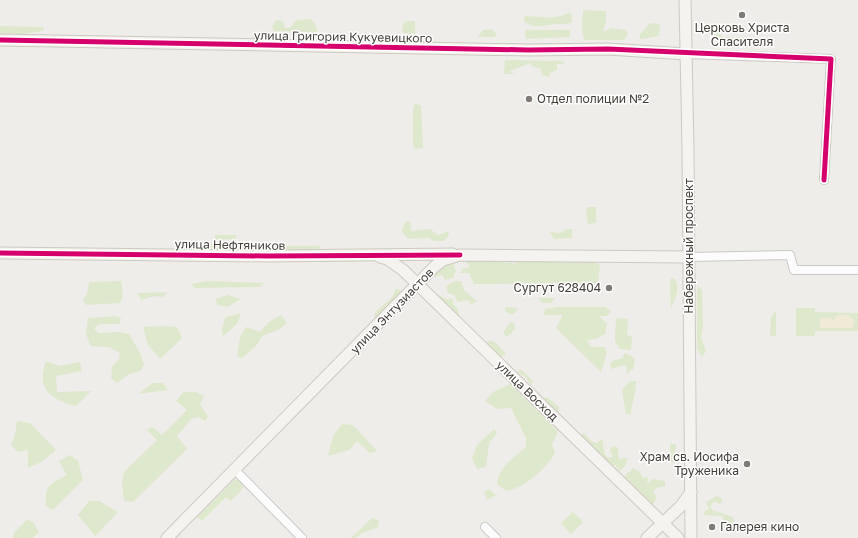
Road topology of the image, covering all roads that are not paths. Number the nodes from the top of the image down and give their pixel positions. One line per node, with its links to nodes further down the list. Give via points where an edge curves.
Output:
1 (684, 0): 3 (street, Набережный проспект)
2 (0, 40): 3 (street, улица Григория Кукуевицкого, via 528,50 608,49)
3 (686, 54): 4 (street, via 831,59); 8 (street, Набережный проспект)
4 (824, 180)
5 (0, 253): 6 (street, улица Нефтяников, via 267,256)
6 (370, 254): 7 (street, улица Нефтяников); 10 (street, улица Восход, via 396,264)
7 (460, 254): 8 (street, улица Энтузиастов); 10 (street, улица Энтузиастов, via 443,260)
8 (689, 256): 9 (street, via 790,255 794,270); 12 (street, Набережный проспект)
9 (858, 270)
10 (417, 285): 11 (street, улица Энтузиастов); 13 (street, улица Восход)
11 (235, 470): 15 (street, улица Энтузиастов); 16 (street)
12 (691, 491): 13 (street, via 681,506); 20 (street, Набережный проспект)
13 (663, 523): 18 (street); 19 (street, улица Восход)
14 (485, 527): 17 (street)
15 (167, 538)
16 (302, 538)
17 (496, 538)
18 (647, 538)
19 (678, 538)
20 (690, 538)

